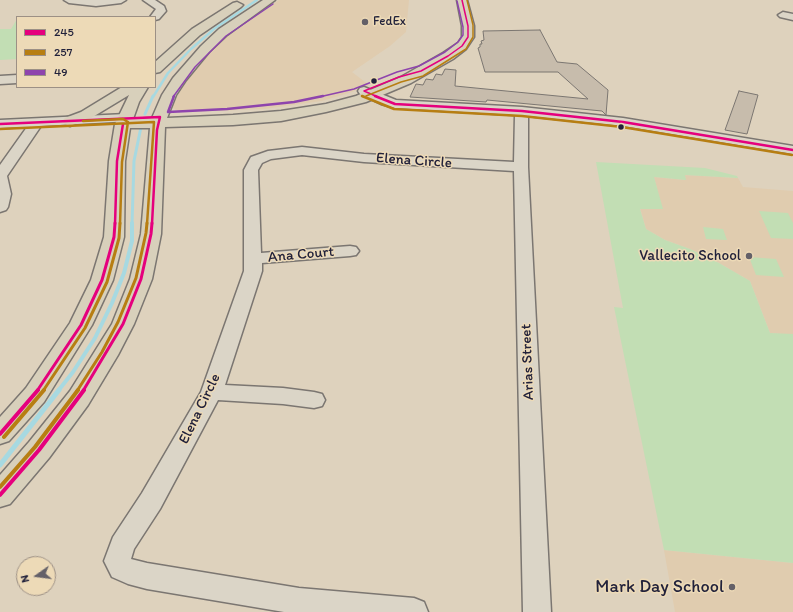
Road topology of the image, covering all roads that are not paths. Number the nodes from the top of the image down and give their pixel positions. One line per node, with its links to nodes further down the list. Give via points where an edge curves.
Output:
1 (69, 0): 2 (street, via 96,3)
2 (121, 0)
3 (148, 0): 7 (street, via 161,8 162,11)
4 (244, 0): 8 (main road, via 196,32)
5 (270, 0): 16 (main road, via 223,32 205,49 169,94)
6 (462, 0): 13 (main road, via 468,26 468,36 462,46 406,80)
7 (156, 16)
8 (156, 68)
9 (16, 79): 10 (street)
10 (0, 80)
11 (130, 88): 15 (main road, via 86,115)
12 (140, 88): 16 (main road, via 132,102)
13 (368, 93): 14 (street, via 395,104); 16 (main road, via 326,108)
14 (522, 111): 20 (street, via 630,123); 21 (street, Arias Street)
15 (70, 121): 16 (street); 18 (street)
16 (142, 121): 18 (street); 28 (main road, via 117,161 114,237 102,280 81,325 35,395); 29 (main road, via 151,234 141,279 123,324 79,398)
17 (0, 124): 18 (street)
18 (35, 125): 19 (street); 22 (street, via 0,176)
19 (0, 130)
20 (793, 150)
21 (521, 167): 25 (street, Elena Circle, via 364,158 302,151 268,155 256,160 250,170); 31 (street, Arias Street)
22 (0, 183): 23 (street, via 3,194)
23 (0, 207)
24 (350, 251): 25 (street, Ana Court)
25 (252, 259): 26 (street, Elena Circle, via 253,271)
26 (212, 392): 27 (street); 30 (street, Elena Circle, via 151,501 122,545 117,562 122,568 147,576 299,602)
27 (314, 400)
28 (0, 434)
29 (0, 495)
30 (414, 612)
31 (537, 612)

